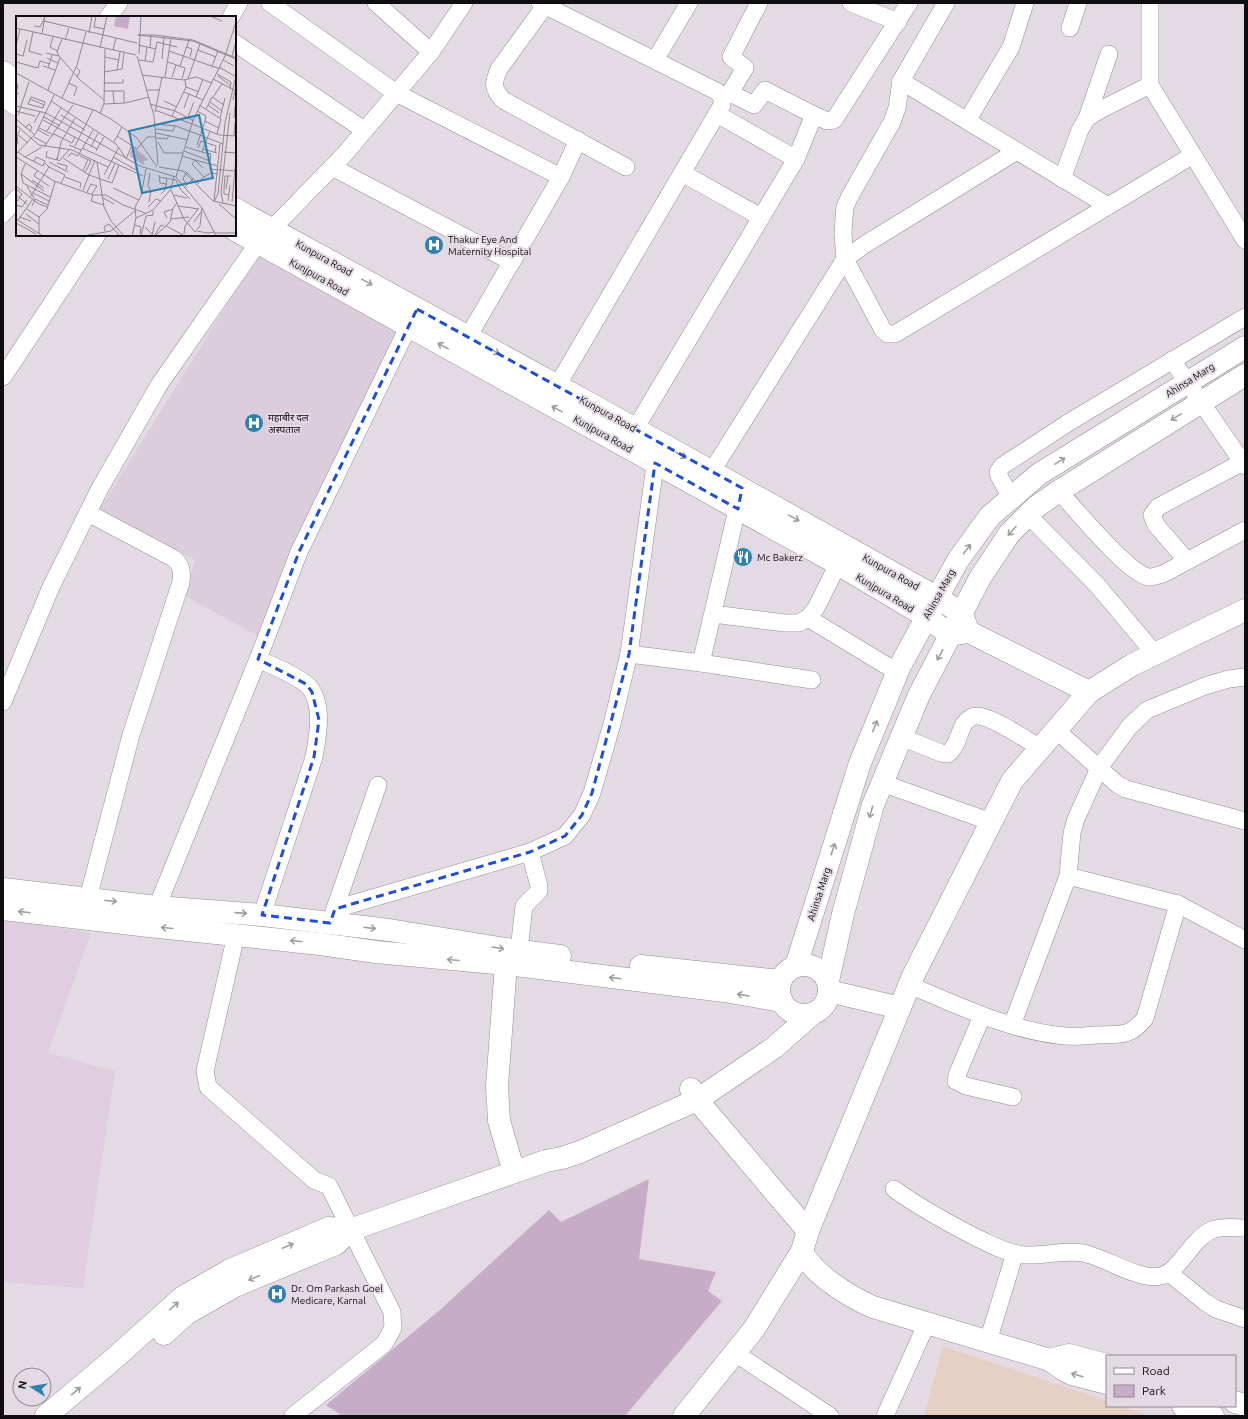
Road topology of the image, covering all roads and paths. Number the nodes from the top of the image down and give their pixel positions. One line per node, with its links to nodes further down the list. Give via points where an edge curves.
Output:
1 (119, 3): 15 (street)
2 (239, 3): 16 (street)
3 (270, 3): 27 (street)
4 (376, 3): 20 (street)
5 (464, 3): 20 (street)
6 (689, 3): 22 (street)
7 (759, 3): 29 (street, via 731,57 745,68)
8 (851, 3): 17 (street)
9 (909, 3): 17 (street)
10 (946, 3): 25 (street)
11 (1025, 3): 34 (street, via 1011,47)
12 (1078, 3): 18 (street)
13 (1150, 3): 26 (street)
14 (544, 4): 22 (street); 36 (street, via 499,69 494,80 496,93 503,100)
15 (109, 16)
16 (232, 16)
17 (898, 22): 32 (street, via 834,120 827,121)
18 (1070, 28)
19 (236, 44): 35 (street)
20 (431, 52): 27 (street)
21 (1109, 54): 33 (street)
22 (656, 60): 29 (street)
23 (3, 72): 24 (main road)
24 (16, 81)
25 (901, 81): 34 (street); 54 (street, via 892,122 846,207 843,232)
26 (1150, 85): 33 (street); 38 (street)
27 (396, 93): 35 (street); 43 (street)
28 (3, 95): 30 (main road)
29 (726, 96): 31 (street); 32 (street, via 754,106 766,90)
30 (16, 104)
31 (717, 114): 39 (street); 42 (street)
32 (814, 115): 39 (street)
33 (1087, 118): 44 (street)
34 (966, 121): 37 (street)
35 (364, 130): 40 (street)
36 (578, 140): 41 (street); 43 (street)
37 (1017, 151): 44 (street); 54 (street, via 864,245)
38 (1193, 155): 46 (street); 53 (street)
39 (796, 159): 49 (street)
40 (332, 167): 52 (street); 55 (street)
41 (626, 167)
42 (682, 173): 49 (street); 64 (street)
43 (561, 177): 55 (street)
44 (1062, 179): 46 (street)
45 (16, 199): 48 (street)
46 (1108, 206): 54 (street, via 894,334 888,334 883,330)
47 (236, 210): 52 (main road)
48 (3, 214)
49 (761, 217): 66 (street)
50 (236, 230): 52 (main road, Kunjpura Road)
51 (96, 236): 62 (street)
52 (265, 236): 57 (main road, Kunjpura Road); 73 (street, via 159,385)
53 (1245, 240)
54 (845, 260): 69 (street)
55 (512, 262): 58 (street)
56 (1245, 316): 60 (street)
57 (413, 318): 58 (main road, Kunpura Road); 66 (main road, Kunjpura Road, one-way to 57); 86 (street, via 302,546)
58 (468, 337): 64 (main road, Kunpura Road, one-way to 64)
59 (1245, 347): 63 (main road, Ahinsa Marg)
60 (1172, 360): 63 (street); 71 (street, via 1002,466 998,472 999,476)
61 (1245, 375): 65 (main road)
62 (3, 377)
63 (1187, 382): 65 (street); 71 (main road, Ahinsa Marg, one-way to 63, via 1039,474)
64 (557, 386): 66 (main road, Kunpura Road)
65 (1201, 402): 68 (street); 70 (main road, one-way to 70)
66 (630, 438): 67 (main road, Kunjpura Road)
67 (657, 453): 69 (main road, Kunjpura Road); 84 (street)
68 (1244, 464): 76 (street, via 1158,507 1152,515 1156,525)
69 (706, 480): 72 (main road, Kunjpura Road)
70 (1059, 491): 74 (main road); 76 (street, via 1093,530 1140,574 1150,577 1163,574)
71 (1011, 498): 78 (main road, Ahinsa Marg, one-way to 71, via 958,560 990,516)
72 (740, 499): 77 (main road, Kunjpura Road); 78 (main road, Kunpura Road, one-way to 78); 80 (street)
73 (88, 513): 92 (street, via 51,587); 104 (street, via 173,558 182,566 182,573 131,735)
74 (1028, 515): 83 (main road, one-way to 83, via 1009,534 980,578); 85 (street, via 1097,585)
75 (1245, 530): 76 (street)
76 (1187, 561)
77 (838, 564): 81 (main road, Kunjpura Road); 82 (street, via 816,608)
78 (938, 598): 81 (main road, Ahinsa Marg); 83 (main road, Kunpura Road)
79 (1245, 610): 85 (main road)
80 (713, 614): 82 (street, via 785,623 798,623); 87 (street)
81 (927, 617): 83 (main road, Kunjpura Road); 88 (main road, Ahinsa Marg)
82 (808, 618): 88 (street)
83 (960, 627): 91 (main road); 94 (main road, one-way to 94, via 919,695)
84 (629, 654): 87 (street); 101 (street, via 592,793 582,815 565,836)
85 (1155, 654): 91 (main road)
86 (258, 659): 107 (street); 109 (street, via 306,684 312,692 319,720 314,757)
87 (701, 663): 90 (street)
88 (897, 672): 115 (main road, Ahinsa Marg, one-way to 88, via 860,763)
89 (1245, 677): 96 (street, via 1205,686 1147,710 1129,727)
90 (812, 680)
91 (1089, 692): 93 (main road)
92 (3, 702)
93 (1056, 730): 95 (main road); 96 (street)
94 (901, 737): 95 (street, via 948,754 954,748 964,724 970,717 979,716 989,718); 97 (main road)
95 (1040, 748): 100 (main road, via 1012,781)
96 (1099, 768): 99 (street, via 1126,789); 102 (street, via 1076,819 1072,833)
97 (882, 783): 100 (street); 117 (main road, one-way to 117, via 873,805 842,914)
98 (378, 785): 110 (street)
99 (1245, 821)
100 (991, 822): 116 (main road)
101 (530, 852): 110 (street); 114 (street, via 539,891 524,906)
102 (1068, 876): 106 (street); 121 (street)
103 (3, 889): 105 (main road)
104 (88, 898): 105 (main road); 107 (main road, one-way to 107)
105 (47, 904): 108 (main road, one-way to 108); 111 (main road, one-way to 105, via 149,926)
106 (1178, 904): 112 (street); 121 (street, via 1145,1018 1131,1032 1067,1037)
107 (157, 907): 109 (main road, one-way to 109)
108 (3, 909)
109 (262, 914): 110 (main road)
110 (332, 916): 113 (street); 114 (main road, one-way to 114, via 389,930 506,949)
111 (236, 935): 113 (main road, one-way to 111); 127 (street, via 205,1071 208,1087 314,1180 329,1186)
112 (1245, 940)
113 (320, 944): 114 (main road, one-way to 113, via 376,952)
114 (513, 957): 118 (main road); 124 (main road, via 497,1086 499,1121)
115 (796, 966): 117 (main road, via 815,967 823,973); 118 (main road, via 788,970)
116 (910, 985): 119 (main road); 120 (street)
117 (828, 986): 118 (main road, via 827,1001 821,1009); 119 (main road)
118 (792, 1002): 122 (main road, via 775,1047)
119 (900, 1008): 128 (main road)
120 (982, 1016): 121 (street); 123 (street, via 956,1081 966,1086)
121 (1012, 1025)
122 (694, 1095): 124 (main road, via 580,1152); 128 (main road)
123 (1013, 1097)
124 (514, 1172): 127 (main road)
125 (894, 1189): 129 (street, via 945,1222 1007,1252)
126 (1245, 1228): 130 (street, via 1211,1230)
127 (350, 1230): 139 (street, via 392,1312 393,1328 384,1344); 141 (main road, one-way to 127, via 183,1297 230,1270 329,1228); 142 (main road, one-way to 142, via 336,1244 235,1286 186,1314)
128 (805, 1241): 132 (main road, via 804,1256 838,1289 873,1307); 134 (main road, via 754,1329)
129 (1015, 1253): 130 (street, via 1083,1253 1139,1274 1160,1276); 133 (street)
130 (1169, 1273): 131 (street, via 1204,1302)
131 (1245, 1319)
132 (927, 1323): 133 (main road); 144 (street)
133 (988, 1341): 135 (main road)
134 (735, 1353): 140 (street); 143 (main road)
135 (1050, 1360): 136 (main road, via 1069,1355); 137 (main road, one-way to 135, via 1072,1374)
136 (1106, 1365)
137 (1106, 1383)
138 (1186, 1407): 145 (main road)
139 (300, 1414)
140 (821, 1414)
141 (46, 1416)
142 (68, 1416)
143 (684, 1416)
144 (885, 1416)
145 (1214, 1416)

